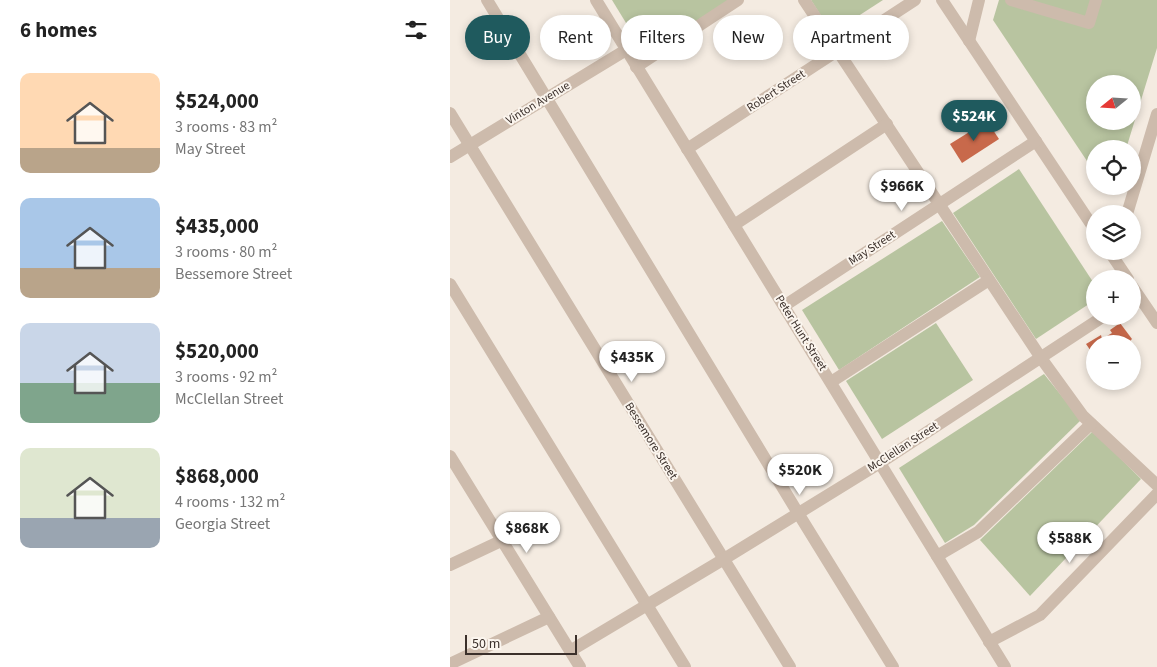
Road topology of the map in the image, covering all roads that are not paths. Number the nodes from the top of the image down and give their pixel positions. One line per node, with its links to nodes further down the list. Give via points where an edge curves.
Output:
1 (487, 0): 19 (street)
2 (596, 0): 13 (street, Peter Hunt Street)
3 (738, 0): 18 (street)
4 (804, 0): 10 (street)
5 (915, 0): 11 (street, Robert Street)
6 (942, 0): 12 (street)
7 (979, 0): 12 (street)
8 (1012, 0): 9 (street, via 1088,24)
9 (1096, 0)
10 (814, 15)
11 (892, 15)
12 (969, 41): 23 (street)
13 (621, 42)
14 (621, 53): 19 (street, Vinton Avenue)
15 (632, 60): 18 (street, Peter Hunt Street)
16 (823, 60): 25 (street, Robert Street)
17 (844, 60): 22 (street)
18 (636, 66): 25 (street, Peter Hunt Street)
19 (547, 98): 24 (street, Vinton Avenue); 44 (street)
20 (450, 113): 24 (street, Bessemore Street)
21 (1157, 114): 28 (street)
22 (886, 124): 27 (street); 30 (street)
23 (1036, 141): 27 (street, May Street); 29 (street)
24 (470, 145): 26 (street, Vinton Avenue); 47 (street, Bessemore Street)
25 (687, 149): 30 (street, Peter Hunt Street)
26 (450, 157)
27 (939, 204): 31 (street); 34 (street, May Street)
28 (1130, 205)
29 (1086, 216)
30 (734, 225): 34 (street, Peter Hunt Street)
31 (989, 280): 37 (street); 38 (street)
32 (450, 284): 49 (street)
33 (1141, 301): 35 (street)
34 (784, 306): 38 (street, Peter Hunt Street)
35 (1157, 322)
36 (1090, 325): 37 (street, McClellan Street)
37 (1041, 358): 39 (street); 41 (street, McClellan Street)
38 (831, 382): 41 (street, Peter Hunt Street)
39 (1091, 424): 42 (street); 46 (street, via 978,532)
40 (451, 460): 45 (street)
41 (880, 462): 44 (street, McClellan Street); 46 (street, Peter Hunt Street)
42 (1157, 485)
43 (1157, 494): 51 (street, via 1040,615)
44 (798, 513): 47 (street, McClellan Street); 57 (street)
45 (503, 540): 48 (street); 50 (street)
46 (937, 556): 51 (street, Peter Hunt Street)
47 (724, 559): 49 (street, McClellan Street); 56 (street, Bessemore Street)
48 (450, 565)
49 (647, 605): 52 (street, McClellan Street); 55 (street)
50 (549, 617): 52 (street); 53 (street)
51 (990, 642): 58 (street, Peter Hunt Street)
52 (570, 651): 54 (street)
53 (450, 664)
54 (580, 667)
55 (685, 667)
56 (790, 667)
57 (893, 667)
58 (1005, 667)

